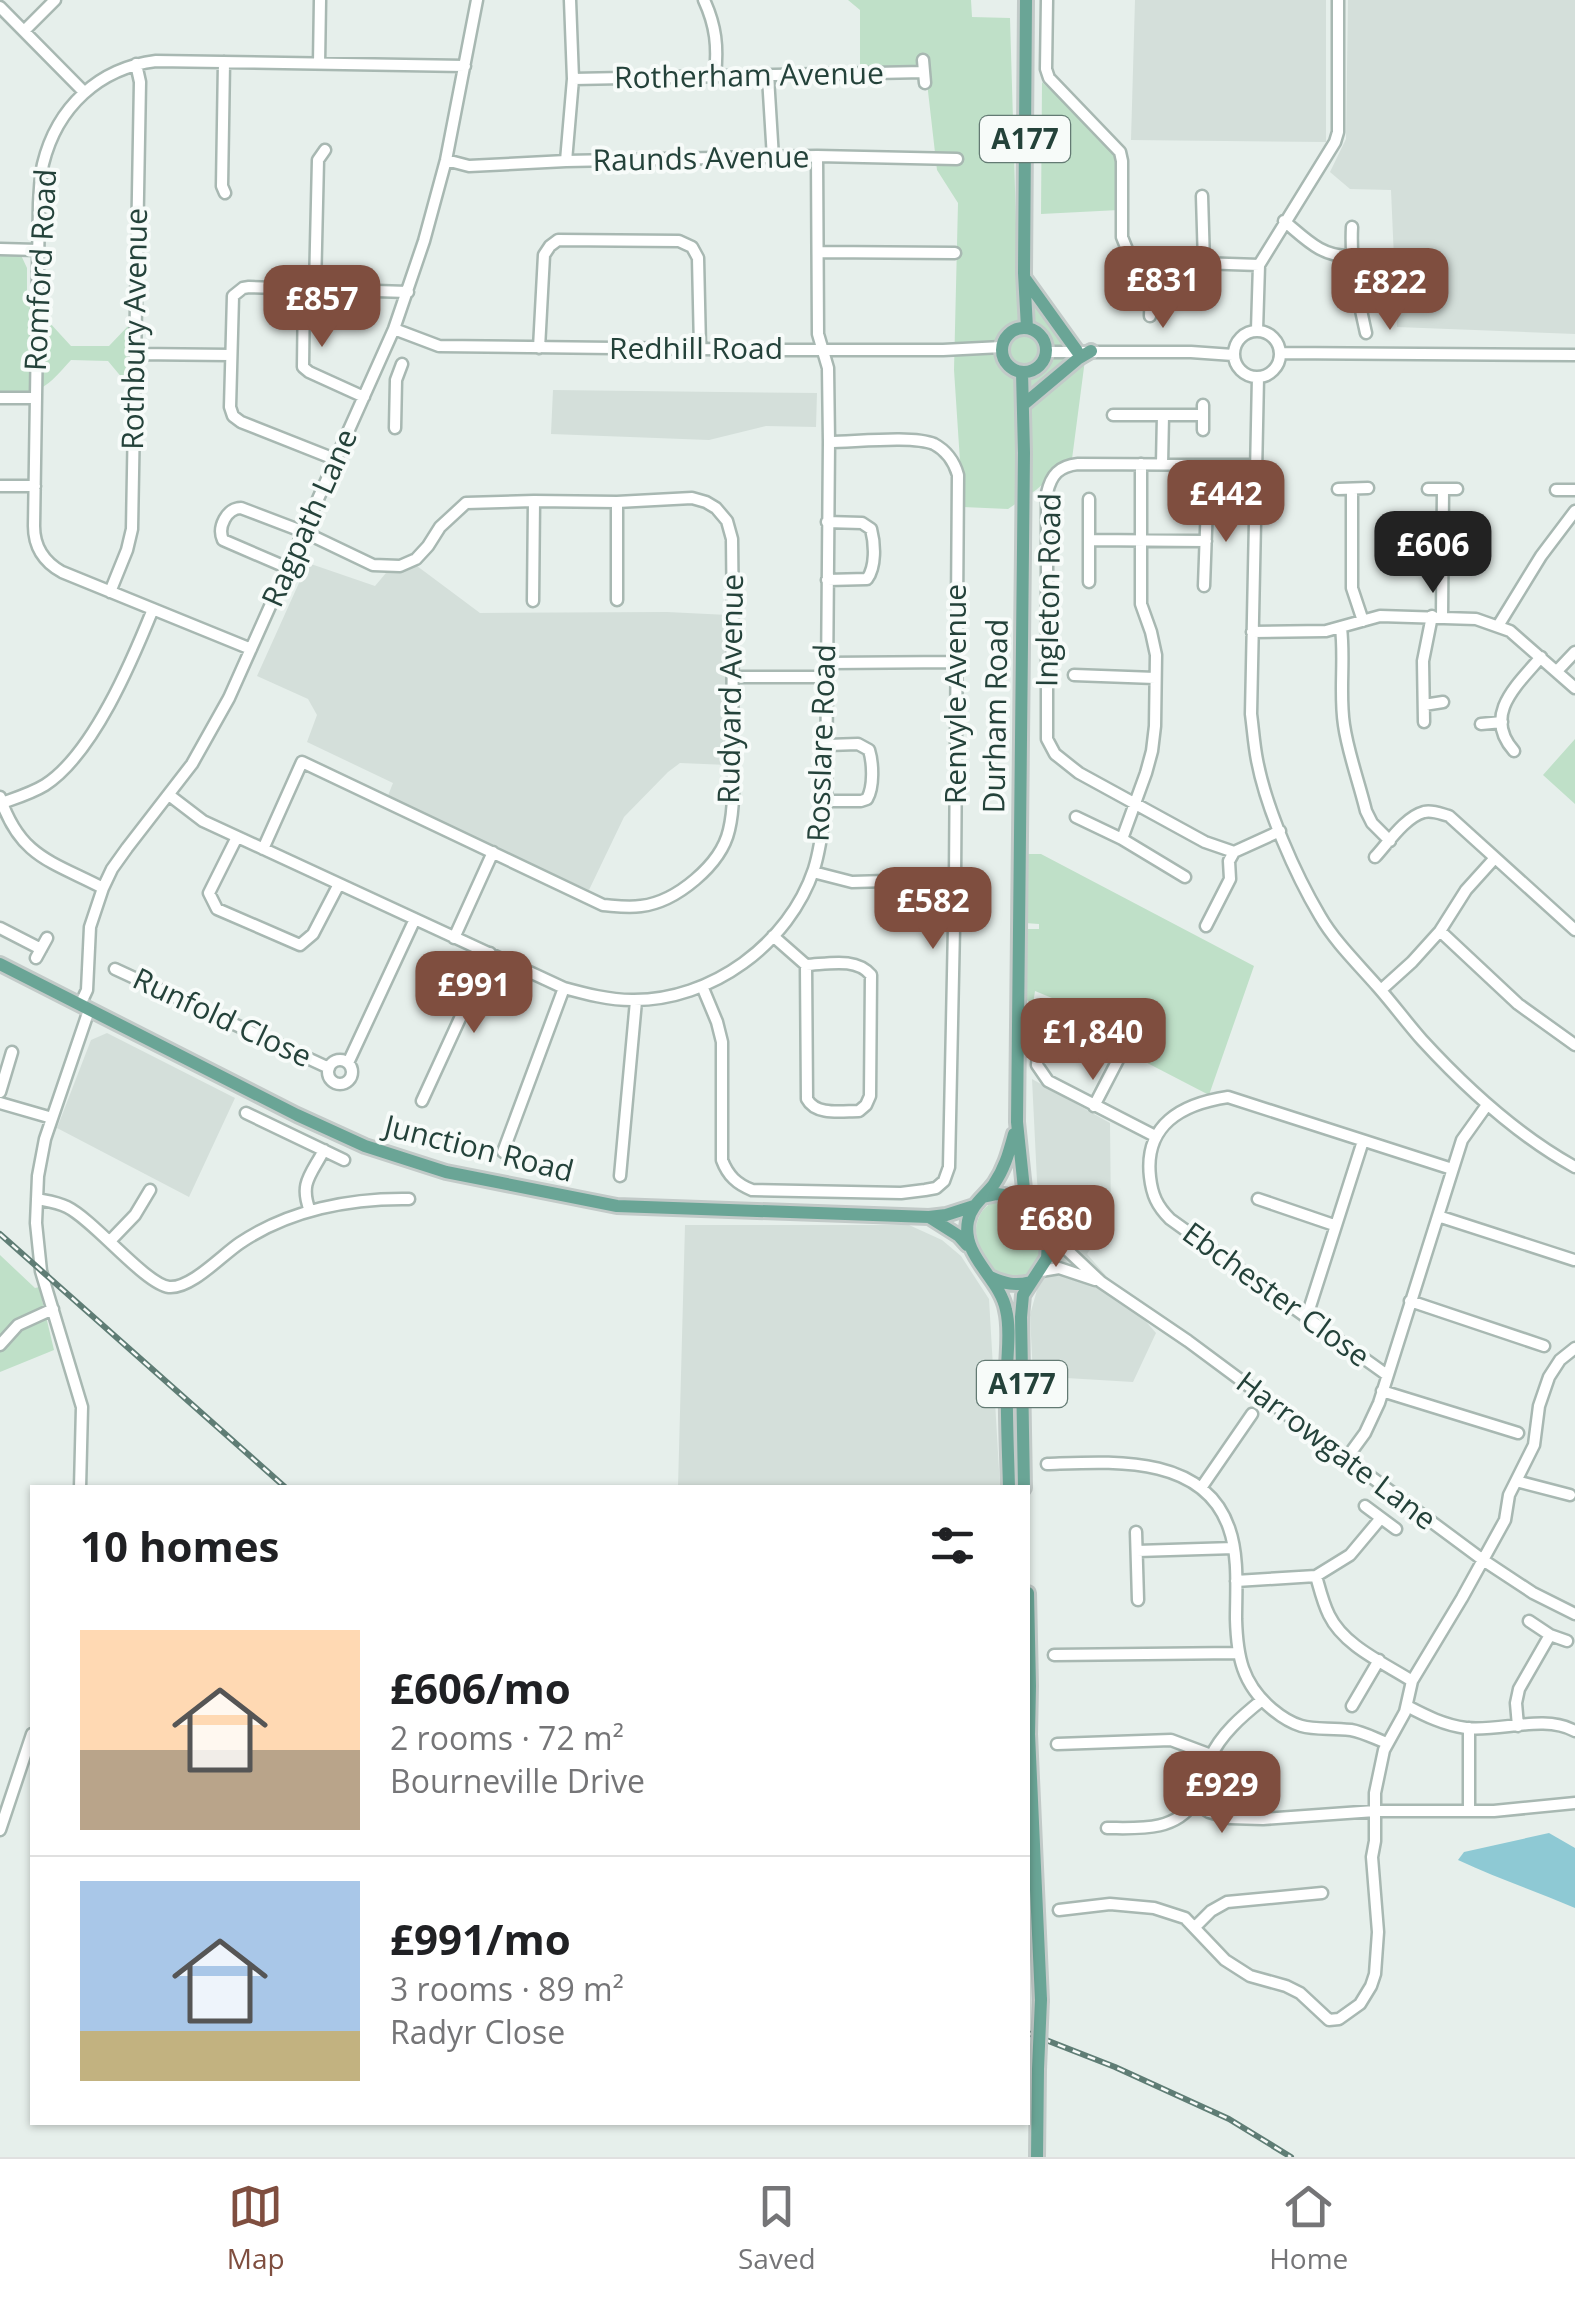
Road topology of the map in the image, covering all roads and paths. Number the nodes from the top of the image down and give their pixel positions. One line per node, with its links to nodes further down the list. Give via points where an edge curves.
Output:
1 (56, 0): 10 (street)
2 (320, 0): 13 (street)
3 (477, 0): 14 (street, Ragpath Lane)
4 (570, 0): 18 (street)
5 (704, 0): 16 (street, via 718,48)
6 (1026, 0): 38 (main road, A177)
7 (1046, 0): 35 (street, via 1046,69 1120,152 1122,237 1128,252)
8 (1338, 0): 28 (street, via 1338,132)
9 (0, 7): 10 (street)
10 (24, 32): 19 (street)
11 (224, 62): 12 (street, Romford Road); 13 (street, Romford Road); 26 (street)
12 (136, 64): 19 (street, Romford Road); 53 (street, Rothbury Avenue)
13 (319, 64): 14 (street, Romford Road)
14 (465, 66): 24 (street, Ragpath Lane)
15 (924, 72): 17 (street, Rotherham Avenue)
16 (714, 75): 17 (street, Rotherham Avenue); 18 (street, Rotherham Avenue)
17 (768, 77): 22 (street)
18 (573, 80): 25 (street)
19 (84, 92): 31 (street, Romford Road, via 61,122 43,165)
20 (325, 150): 39 (street, via 318,160)
21 (818, 156): 22 (street, Raunds Avenue); 23 (street, Raunds Avenue); 32 (street, Rosslare Road)
22 (772, 158): 25 (street, Raunds Avenue)
23 (957, 158)
24 (446, 160): 25 (street, Raunds Avenue, via 469,166); 40 (street, Ragpath Lane)
25 (566, 161)
26 (226, 193)
27 (1202, 196): 36 (street)
28 (1284, 222): 34 (street, via 1322,252); 37 (street)
29 (1352, 228): 34 (street)
30 (0, 249): 31 (street)
31 (38, 250): 63 (street, Romford Road)
32 (820, 252): 33 (street); 49 (street, Rosslare Road)
33 (955, 253)
34 (1351, 256): 45 (street)
35 (1152, 262): 36 (street); 41 (street)
36 (1204, 263): 37 (street)
37 (1259, 265): 44 (street)
38 (1024, 278): 42 (main road, A177); 50 (main road)
39 (310, 288): 40 (street); 54 (street, via 237,292); 64 (street, via 303,367)
40 (408, 292): 43 (street, Ragpath Lane)
41 (1150, 316)
42 (1027, 328): 48 (main road, via 1012,331); 51 (main road, via 1042,338)
43 (394, 329): 46 (street, Redhill Road, via 438,346); 58 (street, Ragpath Lane)
44 (1257, 330): 52 (street, via 1273,337); 55 (street, via 1239,338)
45 (1366, 333)
46 (540, 348): 47 (street, Redhill Road); 47 (street, via 544,255 550,246 558,240 627,239 678,240 692,247 698,258)
47 (700, 348): 49 (street, Redhill Road)
48 (1002, 348): 49 (street, Redhill Road); 59 (main road, via 1008,366)
49 (823, 349): 70 (street, Rosslare Road)
50 (1084, 351): 51 (street); 55 (street); 65 (main road)
51 (1046, 352): 59 (main road, via 1040,364)
52 (1280, 353): 56 (street); 61 (street, via 1275,369)
53 (134, 354): 54 (street); 99 (street, Rothbury Avenue, via 132,529)
54 (230, 354): 71 (street, via 236,419)
55 (1233, 355): 61 (street, via 1240,370)
56 (1575, 355)
57 (402, 364): 60 (street)
58 (378, 366): 60 (street); 64 (street, Ragpath Lane)
59 (1022, 372): 65 (main road, Durham Road)
60 (397, 376): 68 (street)
61 (1258, 378): 74 (street)
62 (0, 398): 63 (street)
63 (34, 398): 76 (street, Romford Road)
64 (364, 398): 71 (street, Ragpath Lane)
65 (1024, 405): 175 (main road, Durham Road)
66 (1113, 415): 67 (street)
67 (1163, 416): 69 (street, via 1203,410); 73 (street)
68 (395, 428)
69 (1203, 430)
70 (829, 442): 90 (street, Rosslare Road); 111 (street, Renvyle Avenue, via 931,443 954,462)
71 (337, 460): 91 (street, Ragpath Lane)
72 (1141, 464): 73 (street, Ingleton Road); 93 (street); 129 (street, Ingleton Road, via 1066,465 1050,480 1048,493 1047,739 1080,774)
73 (1162, 464): 74 (street, Ingleton Road)
74 (1254, 465): 107 (street)
75 (0, 486): 76 (street)
76 (34, 486): 99 (street, Romford Road, via 34,534 45,560)
77 (1352, 488): 78 (street); 79 (street); 104 (street, via 1352,588)
78 (1368, 488)
79 (1338, 489)
80 (1428, 489): 81 (street)
81 (1443, 489): 82 (street); 103 (street)
82 (1457, 489)
83 (1556, 490): 84 (street)
84 (1575, 490)
85 (1089, 499): 92 (street)
86 (534, 501): 87 (street, Rudyard Avenue); 91 (street, Rudyard Avenue, via 466,503 416,560 400,566 373,565); 100 (street)
87 (618, 502): 101 (street); 115 (street, Rudyard Avenue, via 692,498 727,521)
88 (1207, 503): 94 (street)
89 (1575, 511): 105 (street)
90 (827, 522): 96 (street, Rosslare Road); 96 (street, via 871,529 873,568 868,579)
91 (304, 532): 95 (street, Ragpath Lane); 95 (street, Rudyard Avenue, via 241,508 228,513 220,530 223,540)
92 (1089, 540): 93 (street); 97 (street)
93 (1141, 540): 94 (street); 117 (street, via 1141,604 1152,632)
94 (1206, 541): 98 (street)
95 (288, 568): 108 (street, Ragpath Lane)
96 (827, 580): 112 (street, Rosslare Road)
97 (1089, 582)
98 (1204, 586)
99 (110, 592): 102 (street, Romford Road)
100 (533, 600)
101 (617, 600)
102 (154, 609): 108 (street, Romford Road); 127 (street, via 121,683 73,757 44,785)
103 (1437, 617): 104 (street); 105 (street); 120 (street, via 1423,661)
104 (1363, 621): 106 (street)
105 (1498, 626): 110 (street)
106 (1341, 628): 107 (street); 134 (street, via 1344,726 1366,811)
107 (1252, 632): 131 (street, via 1257,760)
108 (252, 649): 126 (street, Ragpath Lane)
109 (1575, 652): 113 (street)
110 (1541, 657): 113 (street); 122 (street, via 1506,698)
111 (956, 662): 112 (street); 142 (street, Renvyle Avenue)
112 (826, 663): 116 (street, Rosslare Road)
113 (1557, 671): 118 (street)
114 (1074, 675): 117 (street)
115 (733, 677): 116 (street); 136 (street, Rudyard Avenue, via 729,830 710,864 687,886 644,906 603,905)
116 (826, 677): 124 (street, Rosslare Road)
117 (1156, 678): 129 (street, via 1152,751)
118 (1575, 688)
119 (1443, 702): 120 (street)
120 (1424, 705): 121 (street)
121 (1424, 722)
122 (1502, 722): 123 (street); 125 (street)
123 (1481, 724)
124 (828, 745): 128 (street, Rosslare Road); 128 (street, via 869,750 871,790 867,799)
125 (1514, 752)
126 (168, 796): 132 (street, Rosslare Road); 144 (street, Ragpath Lane)
127 (1, 800): 144 (street, via 24,843)
128 (826, 801): 140 (street, Rosslare Road)
129 (1135, 804): 133 (street); 137 (street, Ingleton Road)
130 (1076, 817): 133 (street)
131 (1280, 830): 137 (street); 159 (street, via 1322,920)
132 (237, 837): 135 (street, Rosslare Road); 143 (street, via 209,894 217,909 300,945 313,934)
133 (1122, 839): 141 (street)
134 (1390, 841): 138 (street); 139 (street, via 1430,811 1449,816)
135 (264, 849): 136 (street, Rudyard Avenue, via 302,762); 143 (street, Rosslare Road)
136 (493, 852): 152 (street)
137 (1234, 852): 146 (street, via 1230,879)
138 (1375, 857)
139 (1494, 859): 148 (street); 149 (street)
140 (813, 872): 142 (street, via 852,882); 150 (street, Rosslare Road)
141 (1185, 877)
142 (955, 878): 157 (street, Renvyle Avenue, via 949,1167 936,1188 900,1193 752,1190 738,1184 722,1160 722,1042)
143 (339, 884): 145 (street, Rosslare Road)
144 (103, 888): 161 (street, Ragpath Lane, via 90,928)
145 (415, 920): 152 (street, Rosslare Road); 166 (street, Runfold Close)
146 (1206, 926)
147 (0, 928): 151 (street, via 38,954)
148 (1575, 930)
149 (1440, 932): 159 (street); 163 (street, via 1518,1004)
150 (774, 936): 155 (street); 157 (street, Rosslare Road)
151 (47, 938)
152 (454, 938): 153 (street, Rosslare Road)
153 (490, 954): 158 (street, Rosslare Road); 169 (street)
154 (0, 964): 161 (main road, Junction Road)
155 (806, 965): 155 (street, via 855,963 871,975 870,1096 859,1111 819,1110 807,1099)
156 (115, 969): 167 (street, Runfold Close)
157 (702, 986): 160 (street, Rosslare Road)
158 (564, 988): 160 (street, Rosslare Road); 179 (street)
159 (1381, 990): 171 (street)
160 (636, 1000): 183 (street)
161 (85, 1007): 174 (street, Ragpath Lane); 191 (main road, Junction Road, via 314,1123 446,1172 616,1206)
162 (1049, 1015): 172 (street, via 1037,1065 1048,1081)
163 (1575, 1045)
164 (12, 1052): 168 (street)
165 (1122, 1052): 172 (street)
166 (348, 1063): 167 (street, Runfold Close, via 337,1060); 167 (street, Runfold Close, via 353,1074 341,1085 330,1079)
167 (329, 1068)
168 (0, 1092)
169 (422, 1102)
170 (0, 1103): 174 (street)
171 (1487, 1104): 181 (street); 182 (street)
172 (1094, 1106): 176 (street)
173 (246, 1113): 178 (street)
174 (52, 1118): 186 (street, Ragpath Lane)
175 (1017, 1122): 188 (main road, Durham Road, via 1007,1160); 189 (main road, Durham Road)
176 (1155, 1136): 177 (street, via 1180,1112 1228,1098); 203 (street, Ebchester Close, via 1148,1157 1158,1207)
177 (1363, 1141): 182 (street); 193 (street)
178 (324, 1150): 180 (street); 190 (street, via 305,1186)
179 (503, 1152)
180 (344, 1160)
181 (1575, 1167)
182 (1452, 1169): 192 (street)
183 (619, 1176)
184 (150, 1190): 195 (street)
185 (409, 1198): 190 (street)
186 (37, 1199): 195 (street, via 68,1207); 202 (street, Ragpath Lane, via 41,1271)
187 (1258, 1200): 193 (street, via 1268,1209)
188 (978, 1202): 189 (main road, via 997,1194); 191 (main road, Junction Road); 196 (main road, Durham Road, via 968,1219)
189 (1028, 1207): 194 (main road, Durham Road)
190 (310, 1210): 195 (street, via 251,1236 187,1284 173,1287 152,1280)
191 (929, 1216): 196 (main road)
192 (1438, 1216): 197 (street); 201 (street)
193 (1334, 1225): 203 (street)
194 (1042, 1227): 198 (main road, via 1047,1258); 200 (street, Harrowgate Lane)
195 (110, 1241)
196 (972, 1251): 199 (main road)
197 (1574, 1260)
198 (1036, 1276): 199 (main road, via 1019,1285); 200 (street, Harrowgate Lane, via 1058,1268); 218 (main road, A177, via 1021,1317)
199 (990, 1277): 217 (main road, A177, via 1006,1306 1008,1326)
200 (1101, 1282): 213 (street, Harrowgate Lane)
201 (1410, 1302): 205 (street); 209 (street)
202 (54, 1309): 204 (street, via 18,1325); 216 (street, Ragpath Lane, via 82,1408)
203 (1307, 1316): 209 (street, Ebchester Close)
204 (0, 1345)
205 (1544, 1346)
206 (1575, 1348): 207 (street)
207 (1560, 1360): 208 (street); 215 (street)
208 (1575, 1366)
209 (1386, 1375): 210 (street)
210 (1382, 1391): 212 (street); 213 (street, via 1366,1432)
211 (1252, 1414): 219 (street)
212 (1518, 1433)
213 (1346, 1459): 227 (street, Harrowgate Lane)
214 (1047, 1464): 219 (street, via 1144,1465)
215 (1516, 1481): 220 (street); 227 (street)
216 (80, 1485)
217 (1009, 1485)
218 (1024, 1485)
219 (1201, 1488): 225 (street, via 1225,1519)
220 (1570, 1495)
221 (1365, 1506): 222 (street)
222 (1381, 1518): 223 (street); 228 (street, via 1350,1555)
223 (1396, 1529)
224 (1136, 1532): 226 (street)
225 (1234, 1548): 226 (street); 229 (street)
226 (1137, 1551): 230 (street)
227 (1483, 1560): 231 (street, Harrowgate Lane); 238 (street)
228 (1316, 1576): 229 (street); 237 (street, via 1334,1624)
229 (1236, 1581): 235 (street)
230 (1138, 1600)
231 (1575, 1614)
232 (1530, 1621): 233 (street)
233 (1550, 1634): 234 (street); 242 (street, via 1519,1689)
234 (1567, 1640)
235 (1237, 1652): 236 (street); 239 (street)
236 (1054, 1655)
237 (1379, 1660): 238 (street); 240 (street)
238 (1412, 1681): 241 (street)
239 (1262, 1700): 246 (street, via 1307,1728 1355,1731); 248 (street)
240 (1352, 1706)
241 (1407, 1706): 243 (street); 246 (street)
242 (1518, 1726): 243 (street); 244 (street, via 1552,1724)
243 (1470, 1728): 252 (street)
244 (1575, 1732)
245 (30, 1740): 255 (street)
246 (1387, 1743): 253 (street)
247 (1056, 1744): 248 (street, via 1171,1740)
248 (1211, 1755): 250 (street)
249 (1030, 1758): 259 (main road, bridge, via 1040,2000)
250 (1194, 1802): 253 (street, via 1242,1819); 254 (street, via 1175,1820 1150,1828)
251 (1575, 1803): 252 (street)
252 (1469, 1810): 253 (street)
253 (1375, 1812): 258 (street, via 1376,1974 1360,2004 1339,2019 1329,2020 1286,1986 1250,1976)
254 (1107, 1828)
255 (0, 1830)
256 (1322, 1893): 258 (street, via 1228,1902)
257 (1059, 1910): 258 (street, via 1154,1908)
258 (1195, 1927)
259 (1037, 2157)

